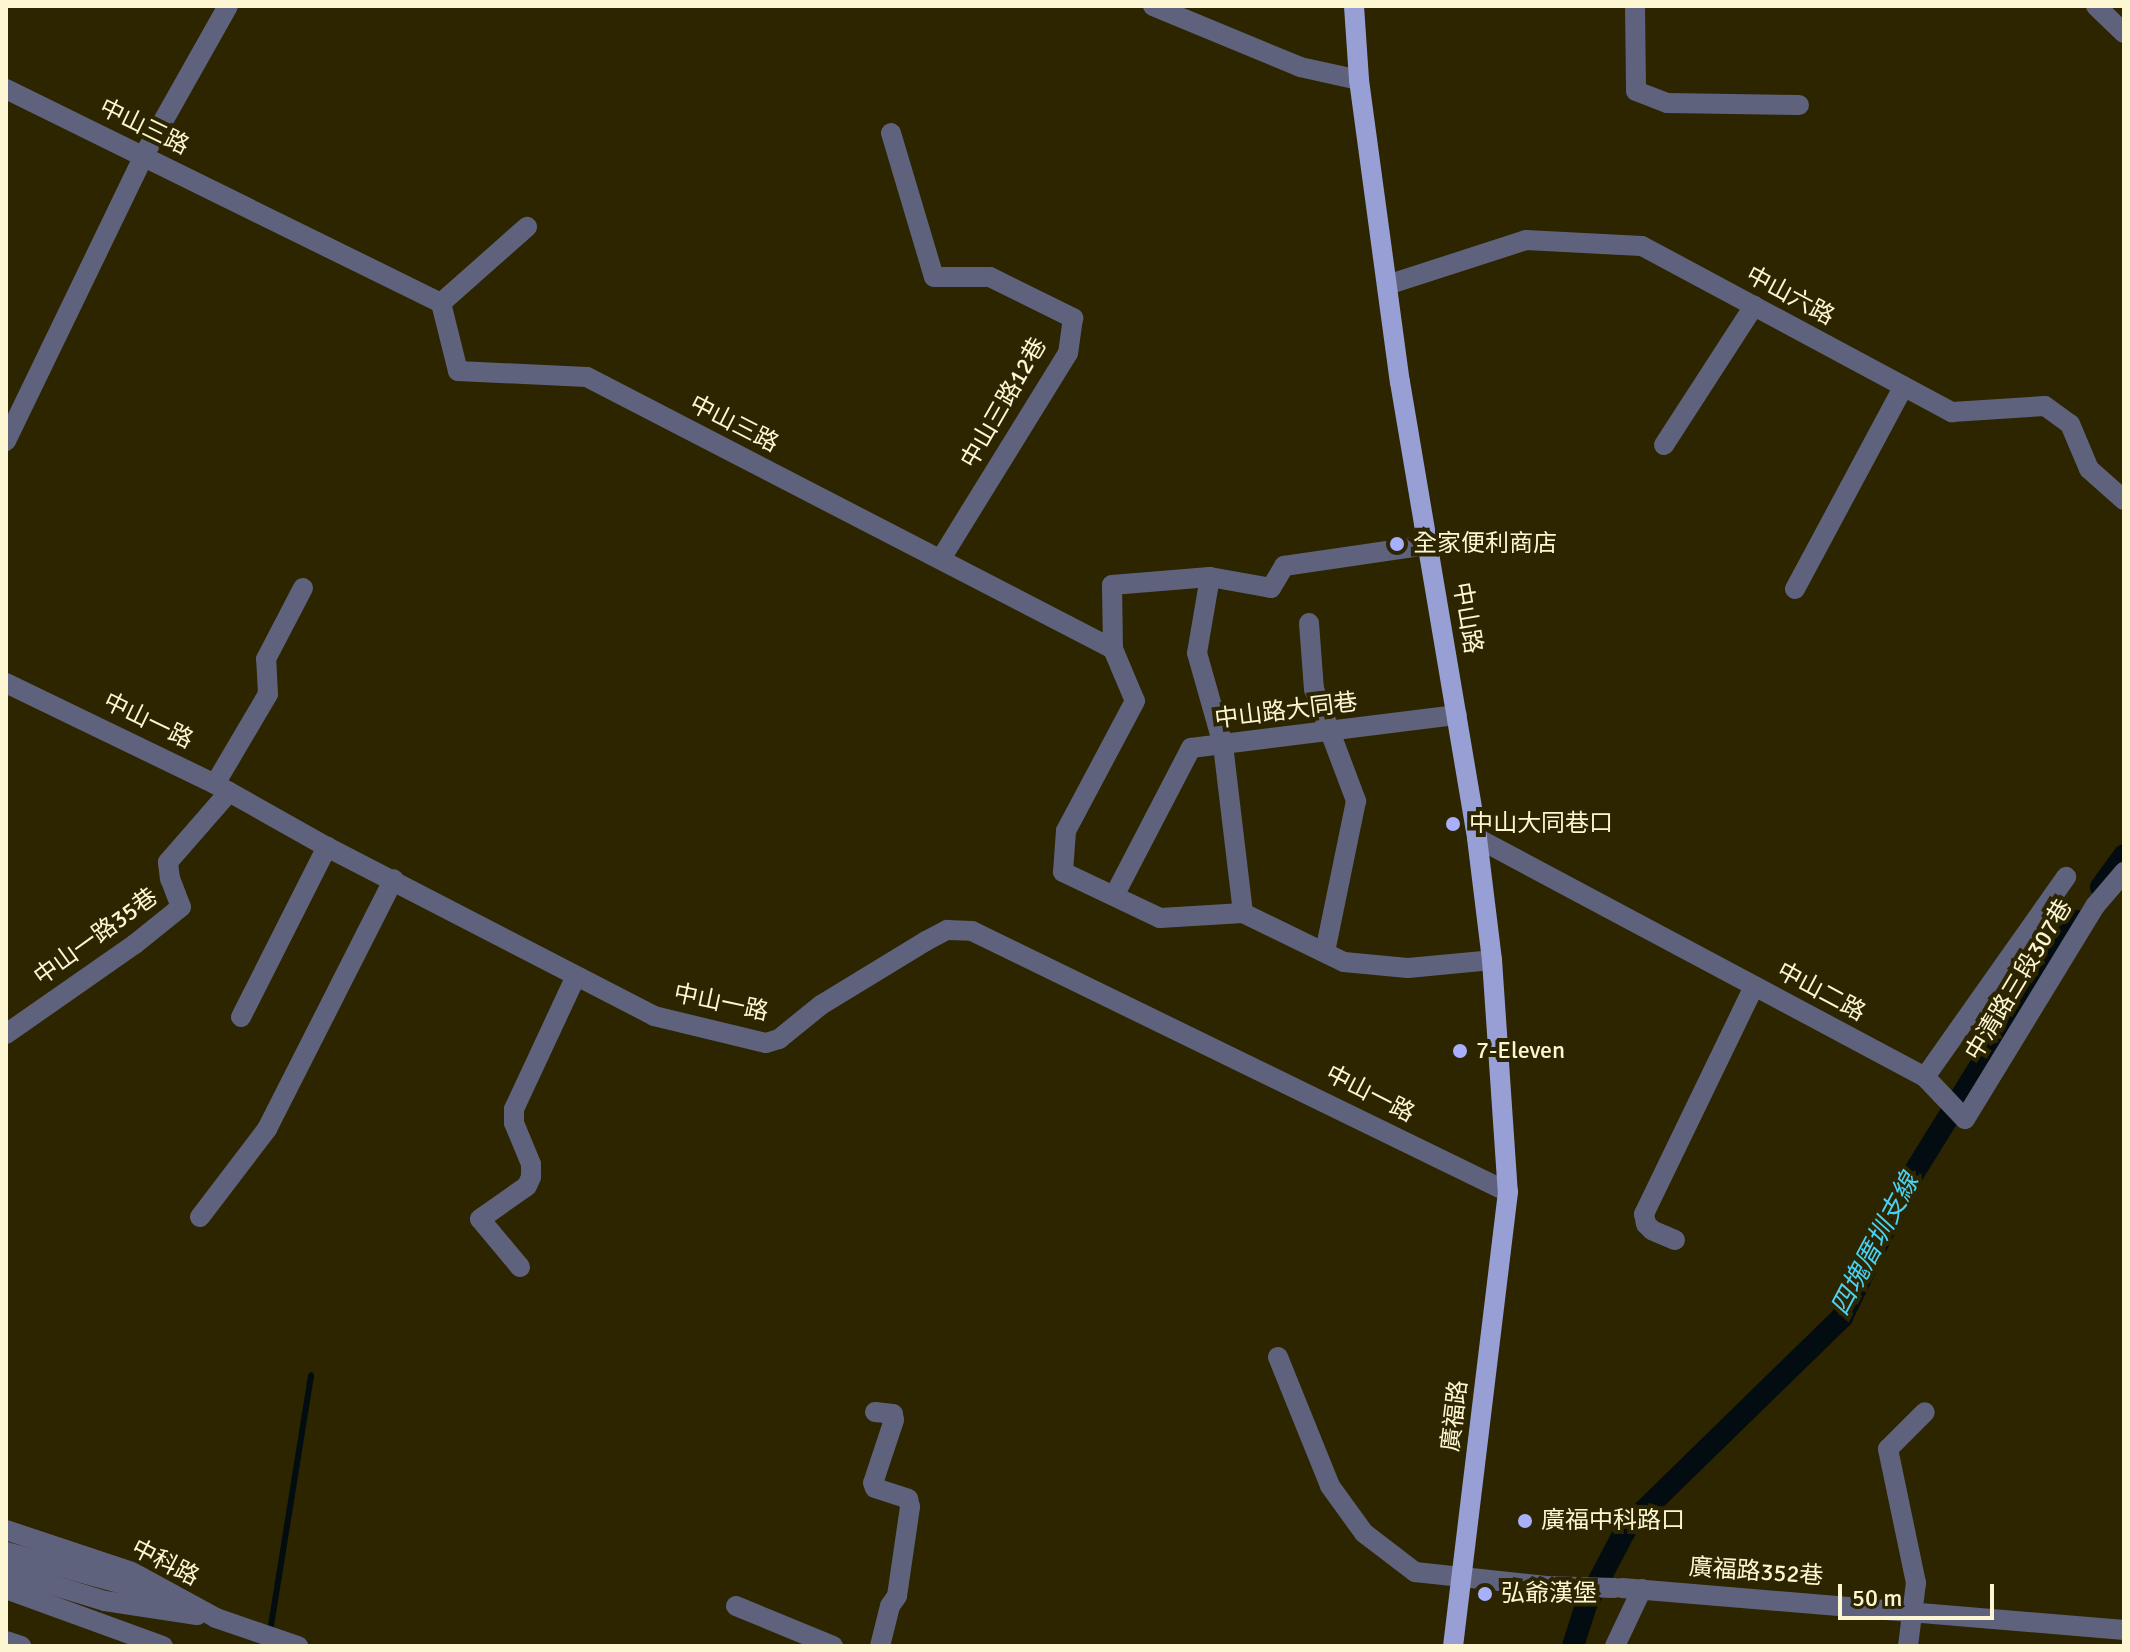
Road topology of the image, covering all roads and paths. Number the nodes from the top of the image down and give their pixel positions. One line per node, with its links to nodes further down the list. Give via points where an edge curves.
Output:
1 (228, 6): 11 (street)
2 (1153, 6): 7 (street, via 1300,67)
3 (1354, 6): 7 (main road, 中山路)
4 (1635, 6): 9 (street, via 1636,91 1667,103)
5 (2096, 6): 6 (street)
6 (2124, 33)
7 (1359, 80): 13 (main road, 中山路)
8 (6, 89): 11 (street, 中山三路)
9 (1799, 105)
10 (891, 133): 21 (street, 中山三路12巷, via 934,277 990,277 1073,318 1068,353)
11 (144, 155): 14 (street, 中山三路); 17 (street)
12 (527, 227): 14 (street)
13 (1387, 285): 15 (street, 中山六路, via 1526,240 1642,246); 20 (main road, 中山路)
14 (441, 303): 21 (street, 中山三路, via 458,371 587,377)
15 (1754, 306): 16 (street, 中山六路); 18 (street)
16 (1904, 386): 19 (street, 中山六路, via 1952,412 2045,406 2070,424 2089,469); 24 (street)
17 (6, 441)
18 (1664, 445)
19 (2124, 500)
20 (1428, 545): 22 (street, via 1284,566 1271,588); 28 (main road, 中山路)
21 (941, 559): 26 (street, 中山三路)
22 (1210, 577): 26 (street, via 1112,585); 30 (street, via 1197,653)
23 (303, 588): 31 (street, via 266,659 268,694)
24 (1795, 589)
25 (1309, 623): 29 (street, via 1314,689)
26 (1113, 649): 37 (street, via 1135,701 1066,831 1063,872)
27 (6, 683): 31 (street, 中山一路)
28 (1457, 715): 29 (street, 中山路大同巷); 32 (main road, 中山路)
29 (1332, 732): 30 (street, 中山路大同巷); 39 (street, via 1356,801)
30 (1223, 745): 37 (street, 中山路大同巷, via 1191,748); 38 (street)
31 (222, 788): 33 (street, 中山一路); 44 (street, 中山一路35巷, via 168,862 181,907)
32 (1477, 838): 40 (main road, 中山路); 42 (street, 中山二路)
33 (327, 847): 36 (street, 中山一路); 43 (street)
34 (2124, 872): 46 (street, 中清路三段307巷, via 2095,906)
35 (2066, 877): 45 (street)
36 (394, 879): 41 (street, 中山一路); 48 (street, via 267,1129)
37 (1114, 896): 38 (street, via 1160,918)
38 (1243, 913): 39 (street)
39 (1325, 952): 40 (street, via 1344,962 1408,968)
40 (1492, 960): 47 (main road, 中山路)
41 (575, 978): 47 (street, 中山一路, via 654,1016 766,1043 926,941 947,930 972,931); 50 (street, via 514,1109 531,1177 527,1186 480,1219)
42 (1754, 986): 45 (street, 中山二路); 49 (street, via 1644,1214 1652,1230)
43 (241, 1017)
44 (6, 1034)
45 (1925, 1077): 46 (street, 中山二路)
46 (1965, 1119)
47 (1508, 1192): 57 (main road, 廣福路)
48 (200, 1217)
49 (1675, 1240)
50 (520, 1267)
51 (1278, 1357): 57 (street, 廣福路352巷, via 1330,1486 1364,1533 1415,1572)
52 (875, 1412): 72 (street, via 893,1414 894,1420 873,1483 908,1499 910,1507 897,1596)
53 (1925, 1412): 62 (street, via 1888,1449 1916,1583)
54 (6, 1530): 60 (street, 中科路, via 132,1572)
55 (6, 1552): 60 (street)
56 (6, 1571): 63 (street, via 105,1601)
57 (1462, 1576): 58 (street, 廣福路352巷); 73 (main road, 廣福路)
58 (1627, 1588): 62 (street, 廣福路352巷); 74 (street)
59 (6, 1589): 70 (street)
60 (175, 1597): 63 (street, 中科路)
61 (736, 1606): 65 (street)
62 (1914, 1610): 66 (street, 廣福路352巷); 75 (street)
63 (216, 1618): 67 (street, 中科路)
64 (2124, 1630): 66 (street, 廣福路352巷)
65 (782, 1636): 71 (street)
66 (2070, 1636)
67 (279, 1639)
68 (6, 1641): 69 (street)
69 (21, 1646)
70 (163, 1646)
71 (833, 1646)
72 (880, 1646)
73 (1453, 1646)
74 (1615, 1646)
75 (1908, 1646)

